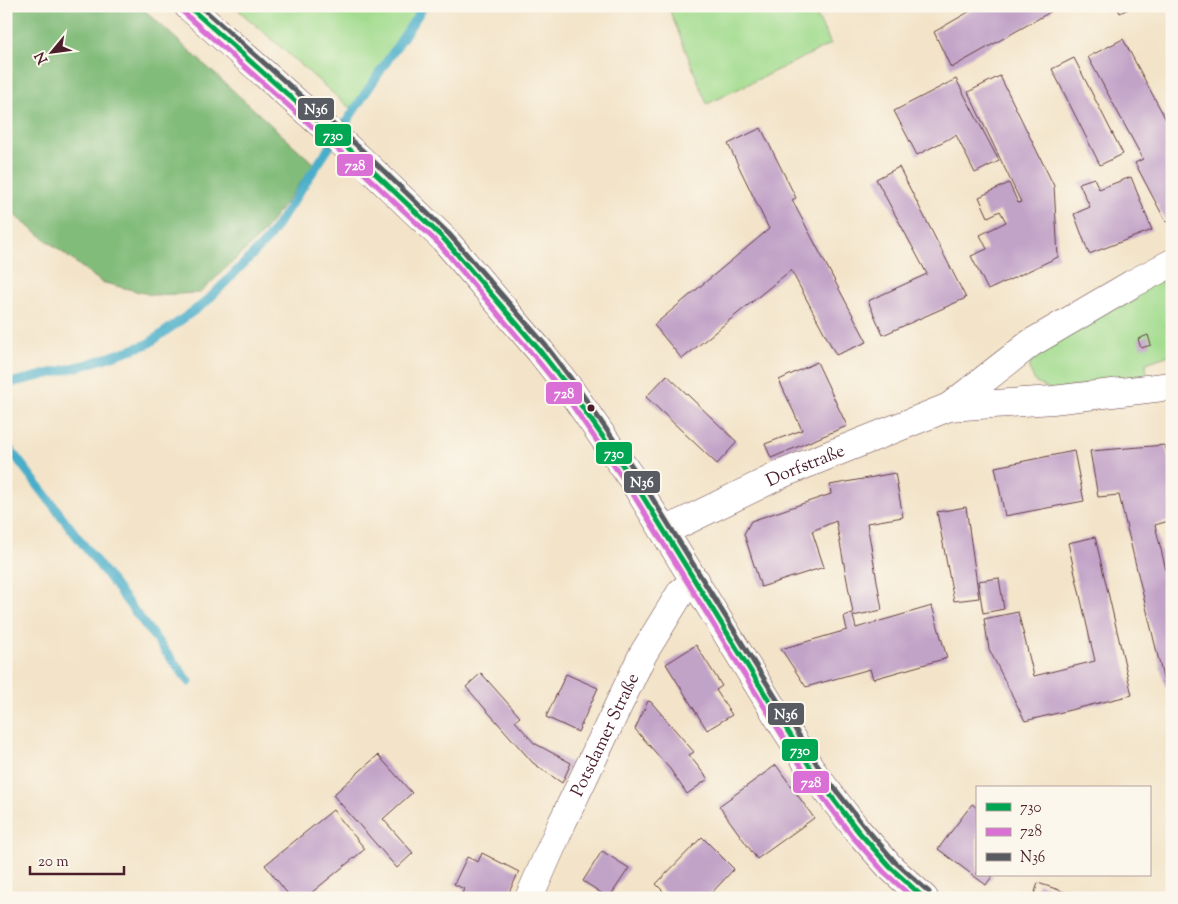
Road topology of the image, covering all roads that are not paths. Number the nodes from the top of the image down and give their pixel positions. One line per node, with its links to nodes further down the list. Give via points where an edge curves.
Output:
1 (188, 6): 5 (street, via 444,238 540,351 612,449)
2 (1172, 263): 4 (street, Dorfstraße, via 1031,342)
3 (1172, 386): 4 (street, Dorfstraße, via 1053,400)
4 (949, 407): 5 (street, Dorfstraße, via 784,473)
5 (665, 531): 6 (street)
6 (696, 581): 7 (street, Potsdamer Straße, via 681,592 643,654); 8 (street, via 815,774 858,831)
7 (529, 898)
8 (924, 898)

